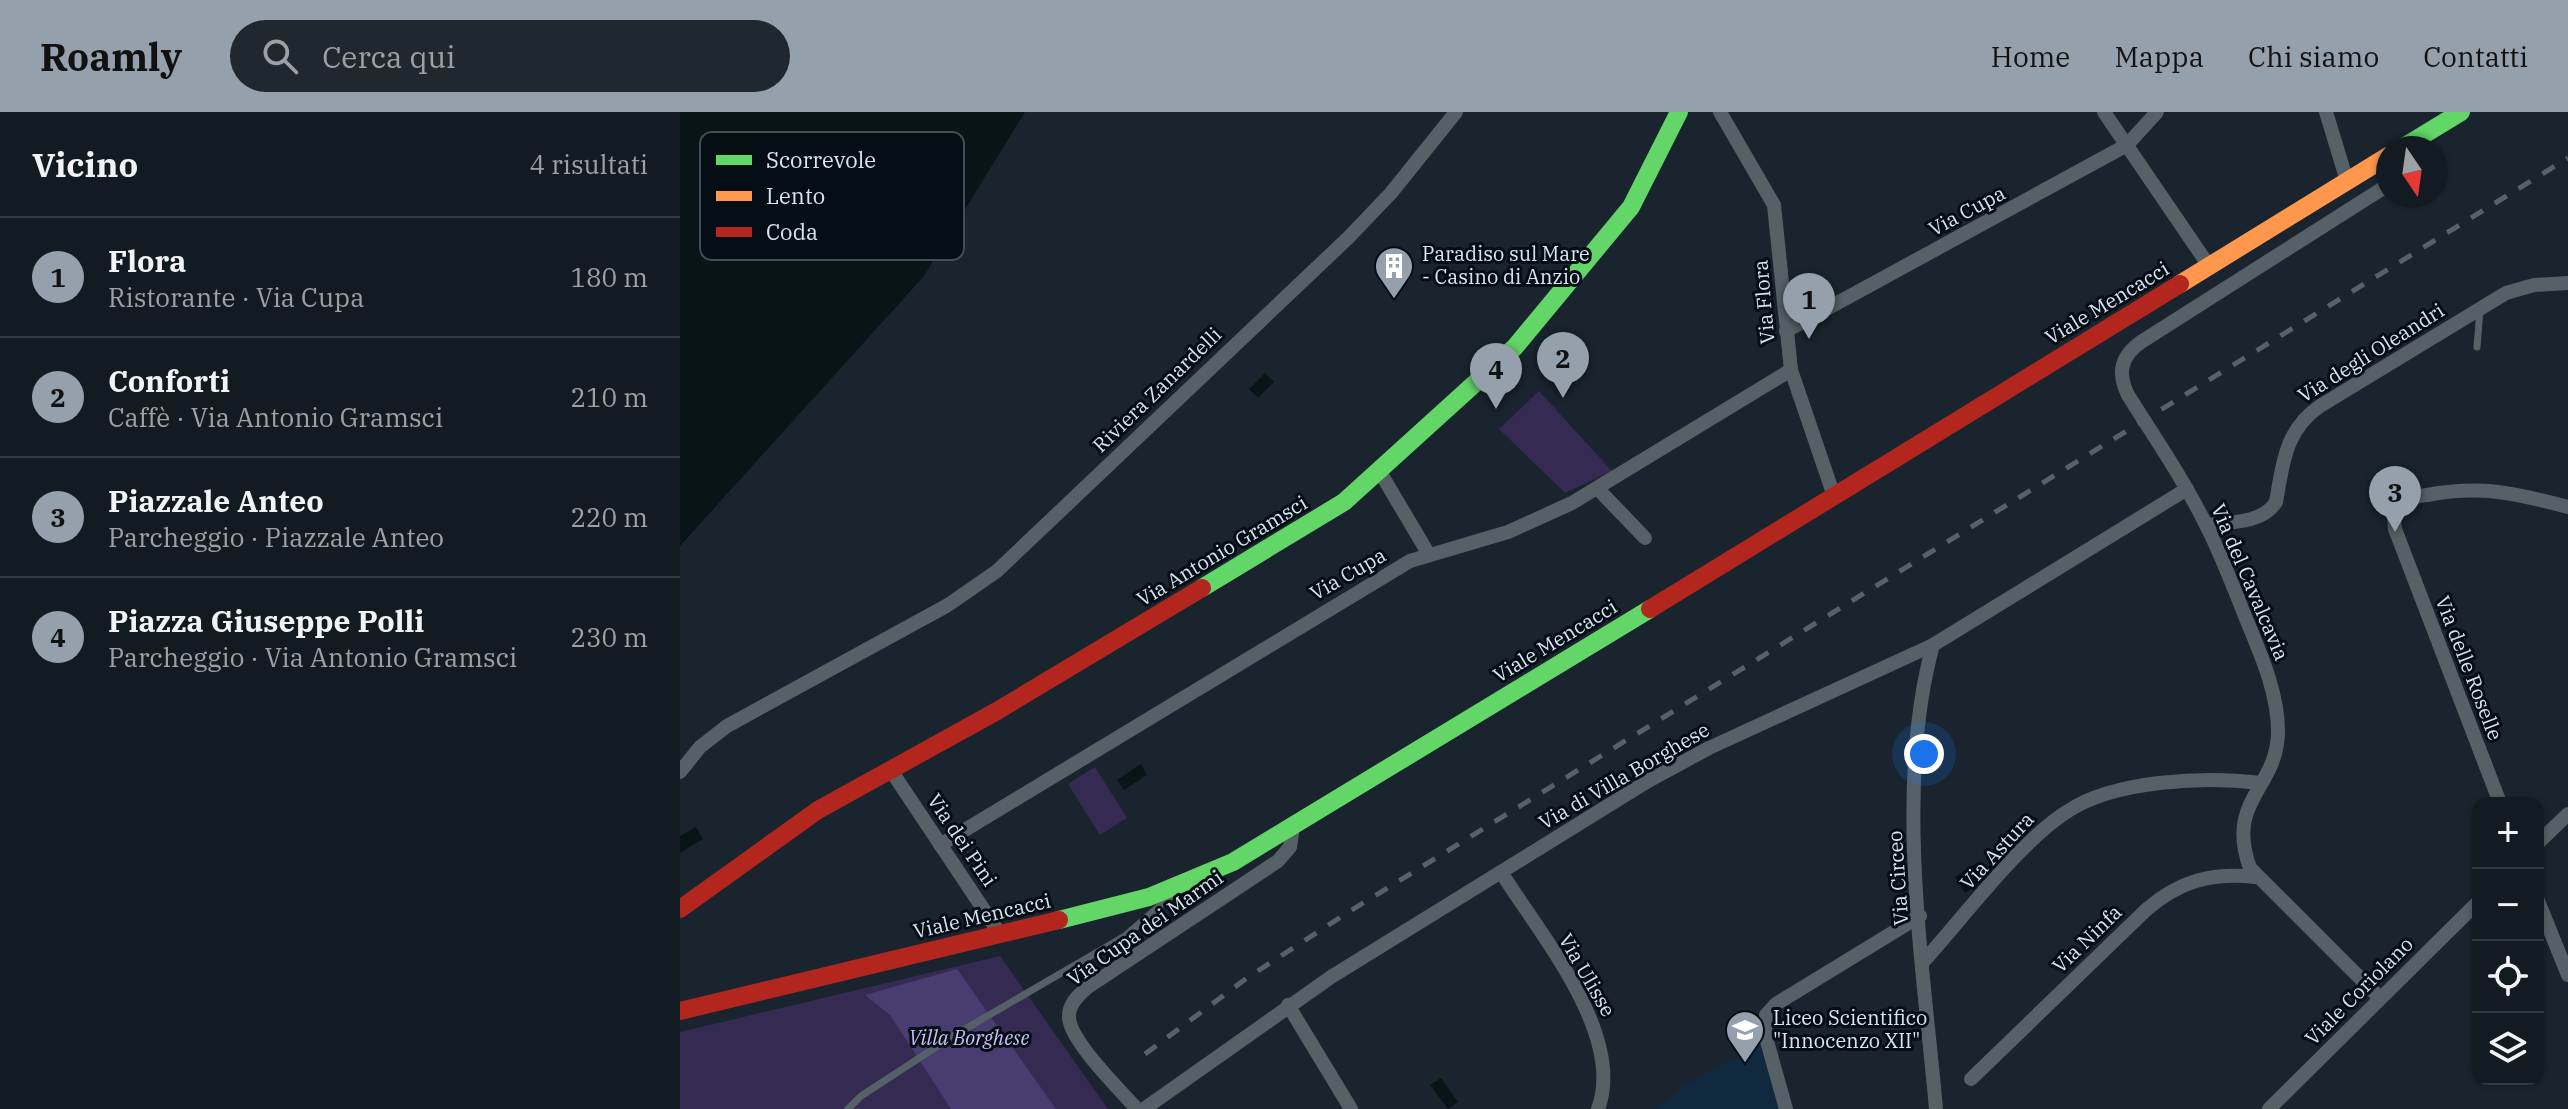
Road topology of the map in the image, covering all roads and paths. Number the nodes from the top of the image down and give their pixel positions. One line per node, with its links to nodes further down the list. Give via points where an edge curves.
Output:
1 (1456, 112): 30 (street, Riviera Zanardelli, via 1349,237 1008,561 955,601 720,730)
2 (1679, 112): 20 (main road, Via Antonio Gramsci, via 1631,207 1588,263 1515,347)
3 (1720, 112): 17 (street, Via Flora, via 1774,205)
4 (2104, 112): 10 (street)
5 (2157, 112): 10 (street, Via Cupa)
6 (2326, 112): 12 (street)
7 (2457, 113): 8 (main road); 9 (street)
8 (2421, 136)
9 (2435, 136)
10 (2127, 145): 14 (street); 17 (street, Via Cupa)
11 (2376, 163): 12 (main road, Viale Mencacci)
12 (2347, 181): 14 (main road, Viale Mencacci)
13 (2376, 193): 22 (street, Via del Cavalcavia, via 2135,346 2122,364 2125,388)
14 (2209, 266): 23 (main road, Viale Mencacci)
15 (2568, 283): 16 (street, Via degli Oleandri, via 2519,289)
16 (2480, 309): 18 (lane); 25 (street, Via degli Oleandri, via 2306,416 2288,440 2270,511 2253,519)
17 (1786, 331): 19 (street, Via Flora)
18 (2477, 347)
19 (1791, 370): 21 (street, Via Cupa); 23 (street, Via Flora)
20 (1380, 472): 27 (street); 29 (main road, Via Antonio Gramsci, via 1315,522)
21 (1598, 489): 26 (street); 27 (street, Via Cupa, via 1508,532)
22 (2187, 489): 25 (street, Via del Cavalcavia); 28 (street, Via di Villa Borghese)
23 (1834, 496): 34 (main road, Viale Mencacci)
24 (2568, 507): 32 (street, Via delle Roselle, via 2479,488 2402,499 2392,512)
25 (2207, 525): 31 (street, Via del Cavalcavia, via 2273,698 2277,745)
26 (1645, 538)
27 (1428, 553): 36 (street, Via Cupa)
28 (1933, 645): 37 (street, Via di Villa Borghese, via 1690,758); 42 (street, Via Circeo, via 1914,755)
29 (890, 769): 36 (street, Via dei Pini); 41 (main road, Via Antonio Gramsci, via 818,810)
30 (680, 772)
31 (2260, 783): 38 (street, Via del Cavalcavia, via 2242,824 2244,851); 45 (street, Via Astura, via 2216,780 2132,789 2075,806 2043,829)
32 (2498, 797)
33 (2568, 814): 35 (street)
34 (1293, 828): 39 (main road, Viale Mencacci); 52 (street, Via Cupa dei Marmi, via 1290,847 1278,861 1082,992 1069,1013 1077,1038)
35 (2544, 837)
36 (940, 845): 44 (street, Via dei Pini)
37 (1501, 872): 48 (street, Via di Villa Borghese); 55 (street, Via Ulisse, via 1592,1020 1604,1065)
38 (2255, 877): 47 (street, Via del Cavalcavia); 50 (street, Via Ninfa, via 2204,877 2160,898)
39 (1180, 888): 44 (main road, Viale Mencacci); 51 (lane, via 1125,936 953,1036)
40 (2472, 908): 47 (street, Viale Coriolano)
41 (680, 909)
42 (1920, 916): 45 (street, Via Circeo); 56 (street, via 1776,1004 1765,1019)
43 (2544, 916): 46 (street)
44 (1000, 934): 49 (main road, Viale Mencacci)
45 (1923, 962): 57 (street, Via Circeo)
46 (2568, 975)
47 (2380, 998): 58 (street, Viale Coriolano)
48 (1288, 1005): 53 (street, Via di Villa Borghese); 54 (street)
49 (680, 1011)
50 (1971, 1079)
51 (848, 1109)
52 (1137, 1109)
53 (1144, 1109)
54 (1351, 1109)
55 (1598, 1109)
56 (1786, 1109)
57 (1936, 1109)
58 (2269, 1109)

